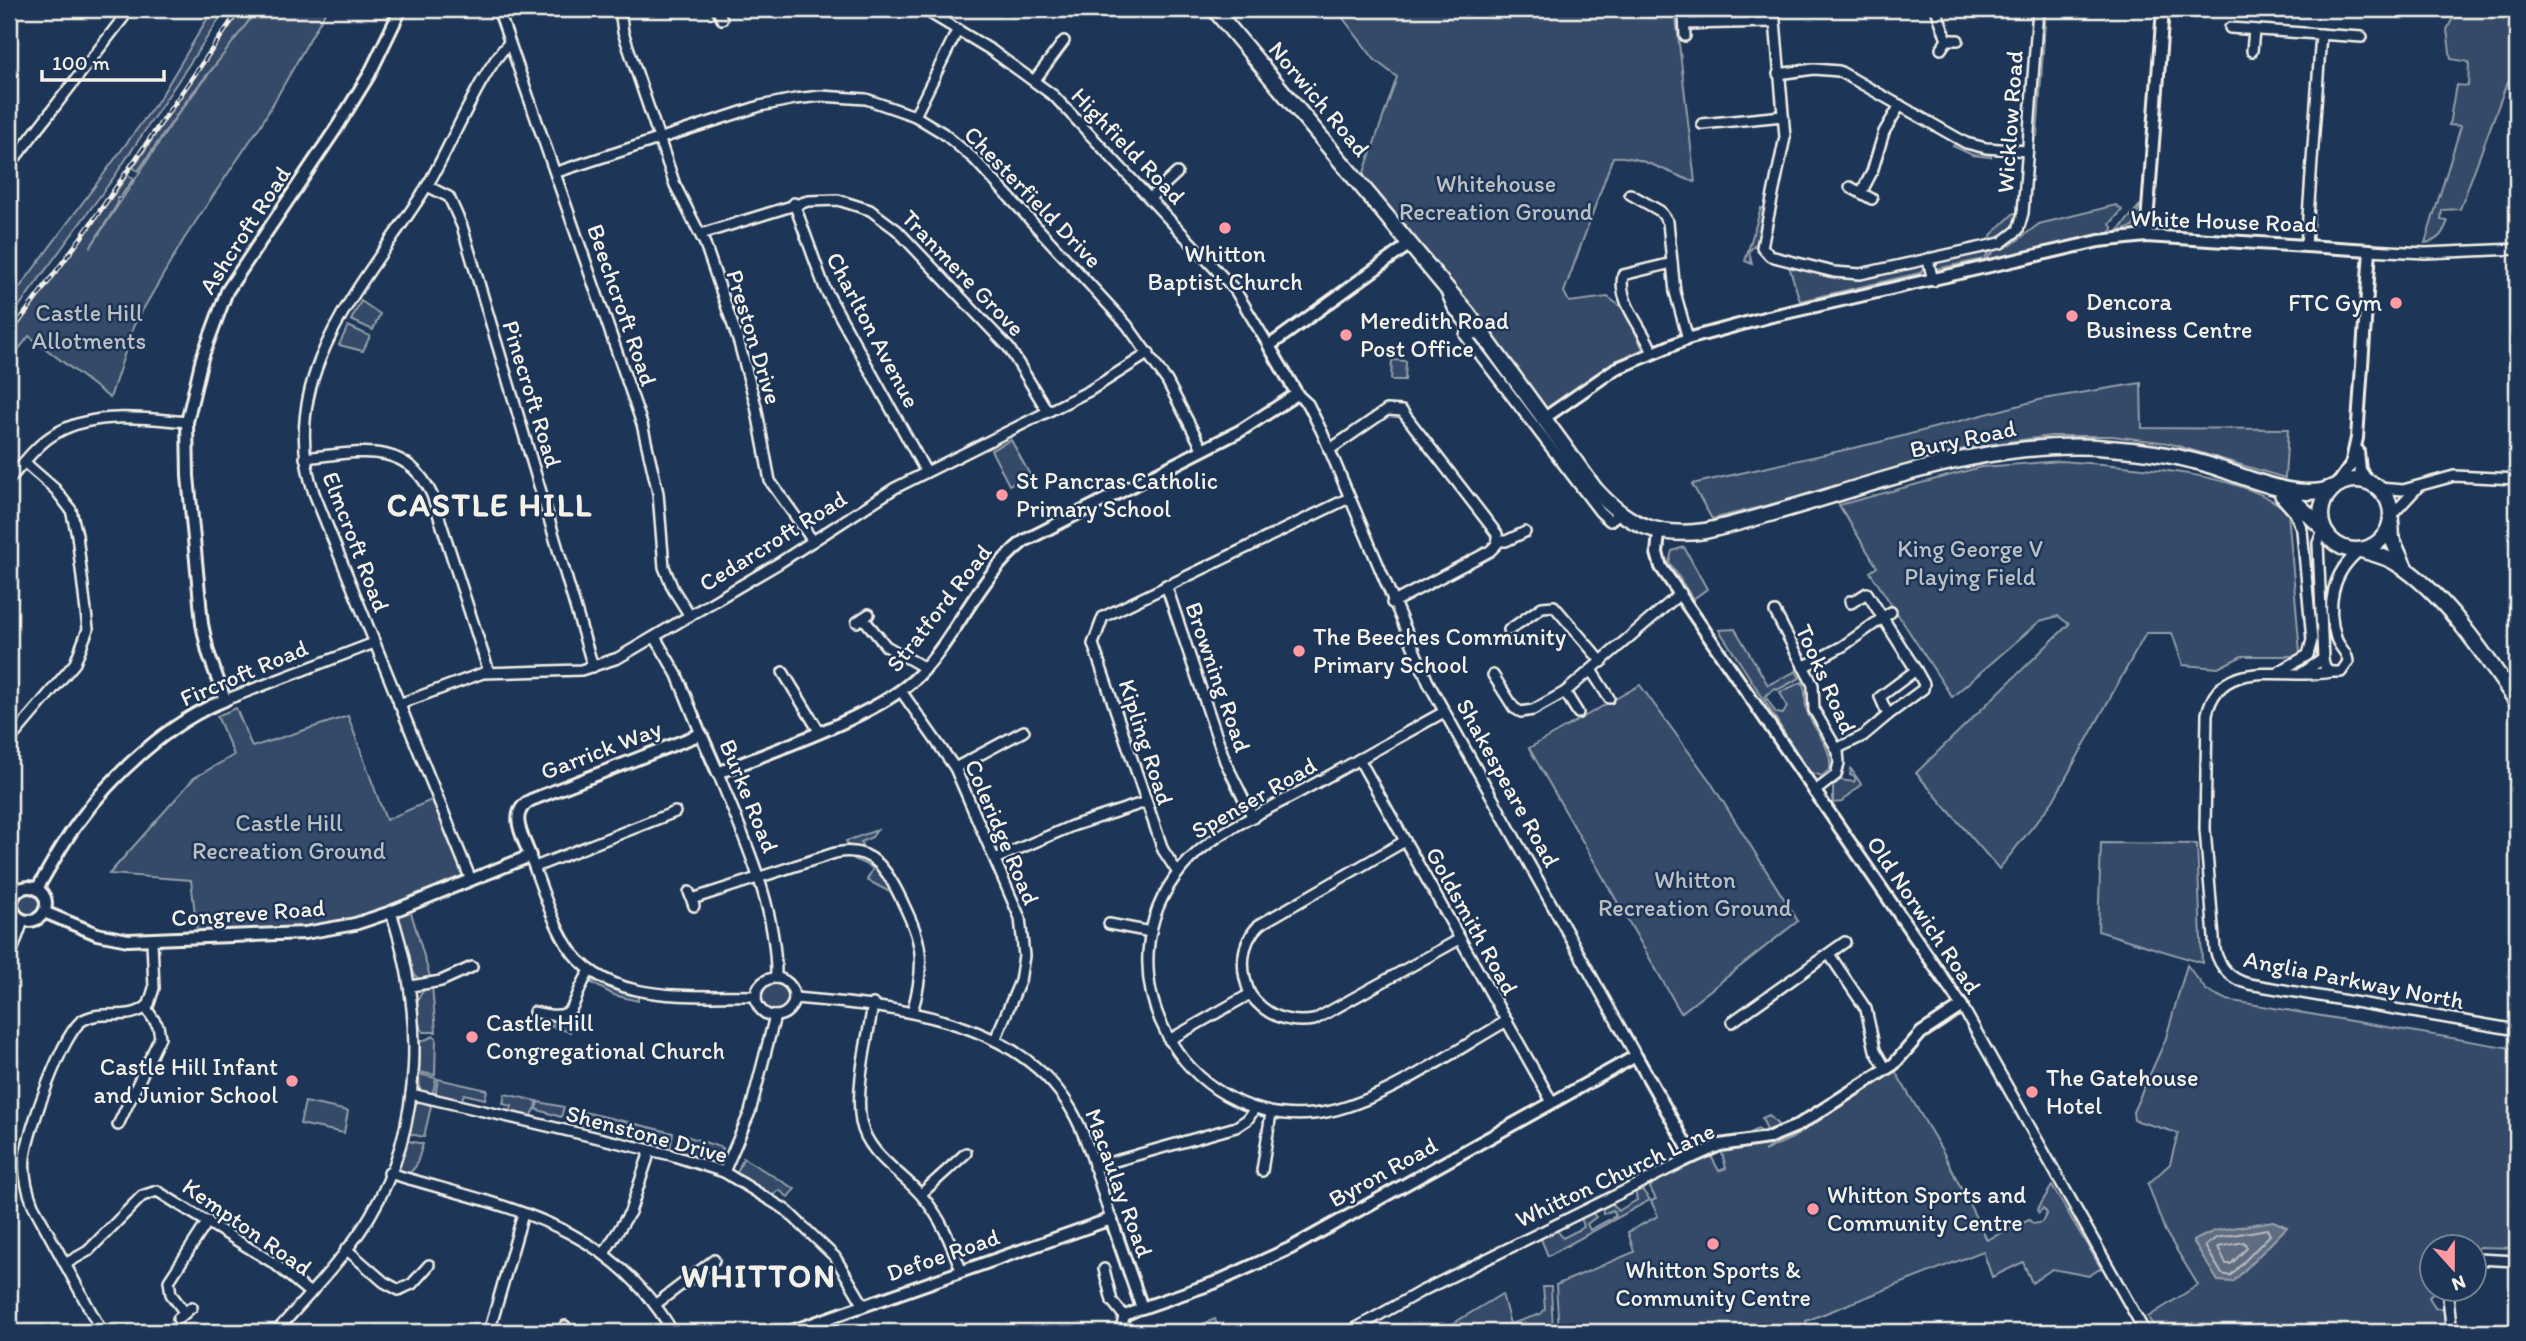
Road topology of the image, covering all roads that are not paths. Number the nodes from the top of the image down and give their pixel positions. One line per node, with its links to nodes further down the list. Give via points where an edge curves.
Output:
1 (130, 9): 34 (street)
2 (401, 9): 61 (street, Ashcroft Road, via 337,127 227,291 206,343)
3 (498, 9): 23 (street, Beechcroft Road)
4 (620, 9): 32 (street, Preston Drive, via 623,32)
5 (717, 9): 12 (street)
6 (923, 9): 15 (street, Highfield Road)
7 (1214, 9): 46 (main road, Norwich Road)
8 (1774, 9): 13 (street)
9 (1936, 9): 20 (street)
10 (2038, 9): 33 (street, Wicklow Road)
11 (2163, 9): 45 (street)
12 (722, 19)
13 (1774, 22): 18 (street, via 1684,19); 26 (street)
14 (2230, 28): 16 (street)
15 (958, 29): 27 (street, Highfield Road); 29 (street)
16 (2254, 30): 17 (street); 25 (street)
17 (2321, 34): 19 (street); 47 (street)
18 (1685, 36)
19 (2362, 37)
20 (1947, 40): 21 (street); 24 (street)
21 (1958, 40)
22 (1064, 41): 27 (street)
23 (509, 43): 35 (street, Beechcroft Road); 37 (street, Elmcroft Road)
24 (1941, 49)
25 (2252, 51)
26 (1778, 74): 28 (street, via 1831,69); 30 (street)
27 (1034, 80): 41 (street, Highfield Road)
28 (1900, 106): 33 (street, via 1971,145); 39 (street, via 1884,132)
29 (915, 116): 32 (street, Chesterfield Drive, via 866,99 807,97 760,106); 57 (street, Chesterfield Drive, via 958,144 988,173)
30 (1783, 116): 31 (street); 50 (street, via 1784,147 1763,250 1770,256 1850,274)
31 (1702, 124)
32 (660, 140): 35 (street, Chesterfield Drive); 44 (street, Preston Drive, via 678,193)
33 (2027, 151): 50 (street, Wicklow Road, via 2022,219 2013,236 2001,243)
34 (9, 166)
35 (557, 172): 91 (street, Beechcroft Road, via 650,452 667,578)
36 (1177, 173): 41 (street)
37 (426, 186): 65 (street, Elmcroft Road, via 362,277 328,341 307,408); 99 (street, Pinecroft Road, via 449,197 462,226)
38 (1850, 187): 39 (street)
39 (1861, 193): 42 (street)
40 (1630, 194): 51 (street, via 1665,216)
41 (1151, 197): 55 (street, Highfield Road, via 1236,290)
42 (1872, 199)
43 (794, 203): 44 (street, Tranmere Grove); 59 (street, Tranmere Grove, via 848,202 891,223 1009,348); 67 (street, Charlton Avenue, via 825,289)
44 (701, 234): 81 (street, Preston Drive, via 745,362 770,481)
45 (2146, 236): 47 (street, White House Road); 52 (street, White House Road, via 2091,243)
46 (1410, 244): 53 (main road, Norwich Road); 55 (street)
47 (2306, 245): 49 (street, White House Road)
48 (2517, 249): 49 (street, White House Road)
49 (2370, 250): 62 (street)
50 (1928, 259): 52 (street)
51 (1672, 263): 54 (street, via 1676,302); 56 (street, via 1623,275 1623,295)
52 (1933, 281): 54 (street, White House Road)
53 (1472, 324): 60 (main road, Norwich Road); 76 (street, Norwich Road, via 1465,335 1600,512 1610,521)
54 (1688, 339): 56 (street, White House Road)
55 (1269, 346): 58 (street, Shakespeare Road)
56 (1652, 351): 60 (street, White House Road, via 1615,369)
57 (1149, 353): 59 (street, Cedarcroft Road); 63 (street, Chesterfield Drive)
58 (1297, 394): 63 (street, Stratford Road); 64 (street, Shakespeare Road, via 1308,404)
59 (1048, 412): 67 (street, Cedarcroft Road)
60 (1543, 419): 76 (main road, Norwich Road, via 1587,480)
61 (187, 422): 66 (street, via 119,418 82,422 52,435); 113 (street, Ashcroft Road, via 202,625)
62 (2357, 438): 71 (street, via 2360,470); 72 (street, via 2351,465)
63 (1203, 450): 101 (street, Stratford Road, via 1017,546 988,576)
64 (1329, 450): 75 (street, Shakespeare Road); 82 (street, via 1387,410 1402,411 1495,530)
65 (305, 458): 95 (street, Elmcroft Road, via 314,493); 104 (street, via 378,452 400,459 421,476 435,504)
66 (24, 462): 69 (street); 122 (street, via 71,509 88,623 78,658)
67 (926, 472): 81 (street, Cedarcroft Road)
68 (2517, 479): 73 (street, via 2454,476)
69 (9, 480)
70 (2264, 482): 74 (main road, Bury Road); 80 (main road, Bury Road, via 2157,453 2048,447 1960,459 1717,528); 107 (street, via 2291,509 2302,530 2312,639 2308,655)
71 (2373, 485): 72 (main road, via 2357,480); 73 (street, via 2395,490); 77 (main road, via 2387,499)
72 (2336, 486): 74 (main road, Bury Road, via 2321,493); 78 (main road, via 2322,505)
73 (2418, 487): 77 (street)
74 (2279, 488): 78 (main road, Bury Road)
75 (1349, 498): 85 (street); 88 (street, Shakespeare Road)
76 (1620, 512): 80 (main road, Norwich Road)
77 (2391, 518): 83 (main road, via 2380,541); 84 (main road, via 2392,539)
78 (2323, 529): 83 (main road, via 2334,543); 97 (street, via 2318,543)
79 (1525, 532): 82 (street)
80 (1659, 533): 86 (street, Old Norwich Road, via 1659,562)
81 (813, 541): 91 (street, Cedarcroft Road)
82 (1497, 541): 88 (street, via 1490,551)
83 (2360, 550): 84 (main road); 96 (street, via 2336,575 2332,589 2334,630)
84 (2406, 569): 114 (main road, via 2471,637)
85 (1166, 585): 128 (street, Kipling Road, via 1108,613 1093,642); 130 (street, Browning Road, via 1225,761)
86 (1681, 593): 98 (street); 127 (street, Old Norwich Road)
87 (1850, 601): 90 (street, via 1867,593)
88 (1392, 603): 116 (street, Shakespeare Road)
89 (1774, 612): 100 (street, Tooks Road)
90 (1887, 615): 100 (street); 103 (street)
91 (690, 616): 94 (street, Cedarcroft Road)
92 (863, 618): 101 (street, via 886,646)
93 (1509, 630): 98 (street, via 1542,607 1554,606)
94 (655, 637): 99 (street, Cedarcroft Road); 121 (street, Burke Road, via 677,675)
95 (374, 643): 113 (street, Fircroft Road); 115 (street, Elmcroft Road)
96 (2340, 648): 97 (street, via 2331,649); 106 (street, via 2347,655 2347,666 2341,672)
97 (2324, 657): 106 (street); 108 (street)
98 (1602, 662): 102 (street)
99 (593, 667): 104 (street, Cedarcroft Road, via 547,673)
100 (1803, 667): 123 (street, Tooks Road, via 1814,690 1814,710)
101 (925, 668): 110 (street, Stratford Road)
102 (1591, 670): 111 (street); 112 (street)
103 (1916, 670): 118 (street, via 1880,697); 118 (street, via 1923,689)
104 (489, 672): 115 (street, Cedarcroft Road)
105 (783, 672): 119 (street)
106 (2331, 672): 108 (street, Anglia Parkway North)
107 (2276, 673): 108 (street, Anglia Parkway North); 166 (street, Anglia Parkway North, via 2243,675 2230,681 2217,691 2207,714 2205,829 2215,950 2221,966 2249,984)
108 (2302, 673)
109 (1493, 675): 111 (street, via 1521,712 1534,710)
110 (901, 691): 119 (street, Stratford Road); 125 (street, Coleridge Road)
111 (1565, 692): 117 (street)
112 (1609, 698)
113 (225, 700): 138 (street, Fircroft Road, via 181,721 149,747 82,816)
114 (2517, 702)
115 (399, 704): 137 (street, Elmcroft Road)
116 (1444, 712): 124 (street, Spenser Road); 169 (street, Shakespeare Road)
117 (1578, 713)
118 (1888, 715): 123 (street, via 1863,736)
119 (818, 731): 126 (street, Stratford Road)
120 (1024, 731): 125 (street)
121 (701, 734): 126 (street, Burke Road); 132 (street, Garrick Way, via 531,800 519,809 518,824)
122 (9, 741)
123 (1836, 749): 127 (street, Tooks Road, via 1840,759 1836,775)
124 (1359, 759): 130 (street, Spenser Road); 131 (street, Goldsmith Road)
125 (955, 768): 133 (street, Coleridge Road)
126 (718, 773): 136 (street, Burke Road)
127 (1814, 792): 159 (street, Old Norwich Road)
128 (1146, 802): 133 (street, via 1073,825); 135 (street, Kipling Road, via 1165,856)
129 (675, 812): 134 (street)
130 (1253, 818): 135 (street, Spenser Road, via 1199,851)
131 (1405, 841): 146 (street, Goldsmith Road); 155 (street, via 1255,929 1243,955)
132 (530, 856): 134 (street); 137 (street, Congreve Road)
133 (995, 859): 167 (street, Coleridge Road, via 1020,918 1024,956 1020,981)
134 (535, 867): 152 (street, via 564,940)
135 (1178, 873): 145 (street, Spenser Road)
136 (759, 877): 140 (street); 153 (street, Burke Road, via 772,924); 162 (street, via 841,852 862,852 877,860 893,882 917,939 919,977)
137 (471, 880): 142 (street, Congreve Road)
138 (37, 889): 139 (street, via 22,888); 141 (street, via 45,899)
139 (10, 898): 143 (street, via 13,912)
140 (692, 899)
141 (44, 912): 143 (street, via 37,920); 147 (street, Congreve Road, via 108,937)
142 (391, 912): 147 (street, Congreve Road, via 305,933); 154 (street)
143 (23, 921): 150 (street)
144 (1109, 924): 145 (street)
145 (1151, 932): 168 (street, Spenser Road, via 1151,991)
146 (1460, 939): 155 (street, via 1314,1020 1278,1017); 164 (street, Goldsmith Road)
147 (152, 941): 160 (street, via 154,989)
148 (1846, 942): 149 (street)
149 (1829, 954): 165 (street); 170 (street, via 1866,1009 1875,1051)
150 (9, 960)
151 (471, 967): 154 (street, via 440,981)
152 (590, 971): 156 (street, via 633,990); 161 (street, via 567,1015)
153 (776, 978): 156 (street, via 762,983); 157 (street, via 787,982)
154 (411, 986): 171 (street, via 415,1053)
155 (1250, 993): 168 (street)
156 (756, 996): 163 (street, via 761,1010)
157 (794, 998): 158 (street, Macaulay Road); 163 (street, via 790,1009)
158 (873, 1004): 162 (street, Macaulay Road); 183 (street, via 860,1103 862,1126 880,1157)
159 (1962, 1006): 170 (street, Whitton Church Lane, via 1921,1033); 210 (street, Old Norwich Road)
160 (146, 1008): 175 (street, via 160,1037); 192 (street, via 130,1015 90,1016 73,1028 30,1138 25,1165 30,1198)
161 (534, 1012)
162 (912, 1012): 167 (street, Macaulay Road)
163 (775, 1016): 181 (street, via 750,1112)
164 (1507, 1021): 172 (street, Goldsmith Road); 174 (street, Spenser Road, via 1354,1105 1311,1115)
165 (1732, 1022)
166 (2517, 1030)
167 (995, 1040): 179 (street, Macaulay Road, via 1030,1063 1064,1098)
168 (1169, 1040): 173 (street, Spenser Road, via 1209,1086)
169 (1636, 1056): 172 (street, Byron Road); 178 (street, Shakespeare Road)
170 (1886, 1069): 178 (street, Whitton Church Lane, via 1790,1131 1720,1145)
171 (411, 1094): 176 (street, Shenstone Drive); 182 (street)
172 (1552, 1102): 200 (street, Byron Road, via 1291,1248 1214,1283)
173 (1254, 1109): 174 (street, Spenser Road); 179 (street, via 1236,1127)
174 (1271, 1113): 180 (street)
175 (118, 1125)
176 (650, 1151): 181 (street, Shenstone Drive); 188 (street, via 630,1212)
177 (966, 1153): 183 (street)
178 (1693, 1157): 209 (street, Whitton Church Lane)
179 (1094, 1167): 185 (street, Macaulay Road)
180 (1262, 1171)
181 (724, 1172): 199 (street, Shenstone Drive, via 778,1203 796,1219 835,1257)
182 (389, 1173): 184 (street); 187 (street, via 370,1215)
183 (921, 1194): 195 (street, via 944,1227)
184 (523, 1214): 188 (street, via 555,1224); 205 (street)
185 (1111, 1219): 195 (street, Defoe Road); 200 (street, Macaulay Road)
186 (208, 1221): 192 (street, Kempton Road, via 164,1193 147,1192 88,1251); 196 (street, Kempton Road, via 275,1264); 201 (street, via 169,1284)
187 (346, 1249): 193 (street, via 399,1290 412,1284); 196 (street)
188 (605, 1252): 198 (street)
189 (714, 1260): 198 (street)
190 (2488, 1260): 191 (street)
191 (2517, 1261)
192 (65, 1264): 203 (street)
193 (429, 1265)
194 (1104, 1269): 202 (street, Macaulay Road, via 1112,1301)
195 (961, 1270): 199 (street, Defoe Road)
196 (310, 1293): 204 (street)
197 (2448, 1302): 211 (street, via 2451,1325)
198 (656, 1304): 206 (street)
199 (863, 1304): 207 (street, Defoe Road)
200 (1142, 1308): 202 (street)
201 (185, 1313)
202 (1124, 1316): 208 (street)
203 (102, 1332)
204 (276, 1332)
205 (489, 1332)
206 (673, 1332)
207 (789, 1332)
208 (1121, 1332)
209 (1349, 1332)
210 (2145, 1332)
211 (2458, 1332)
212 (2466, 1332): 213 (street)
213 (2492, 1332)

